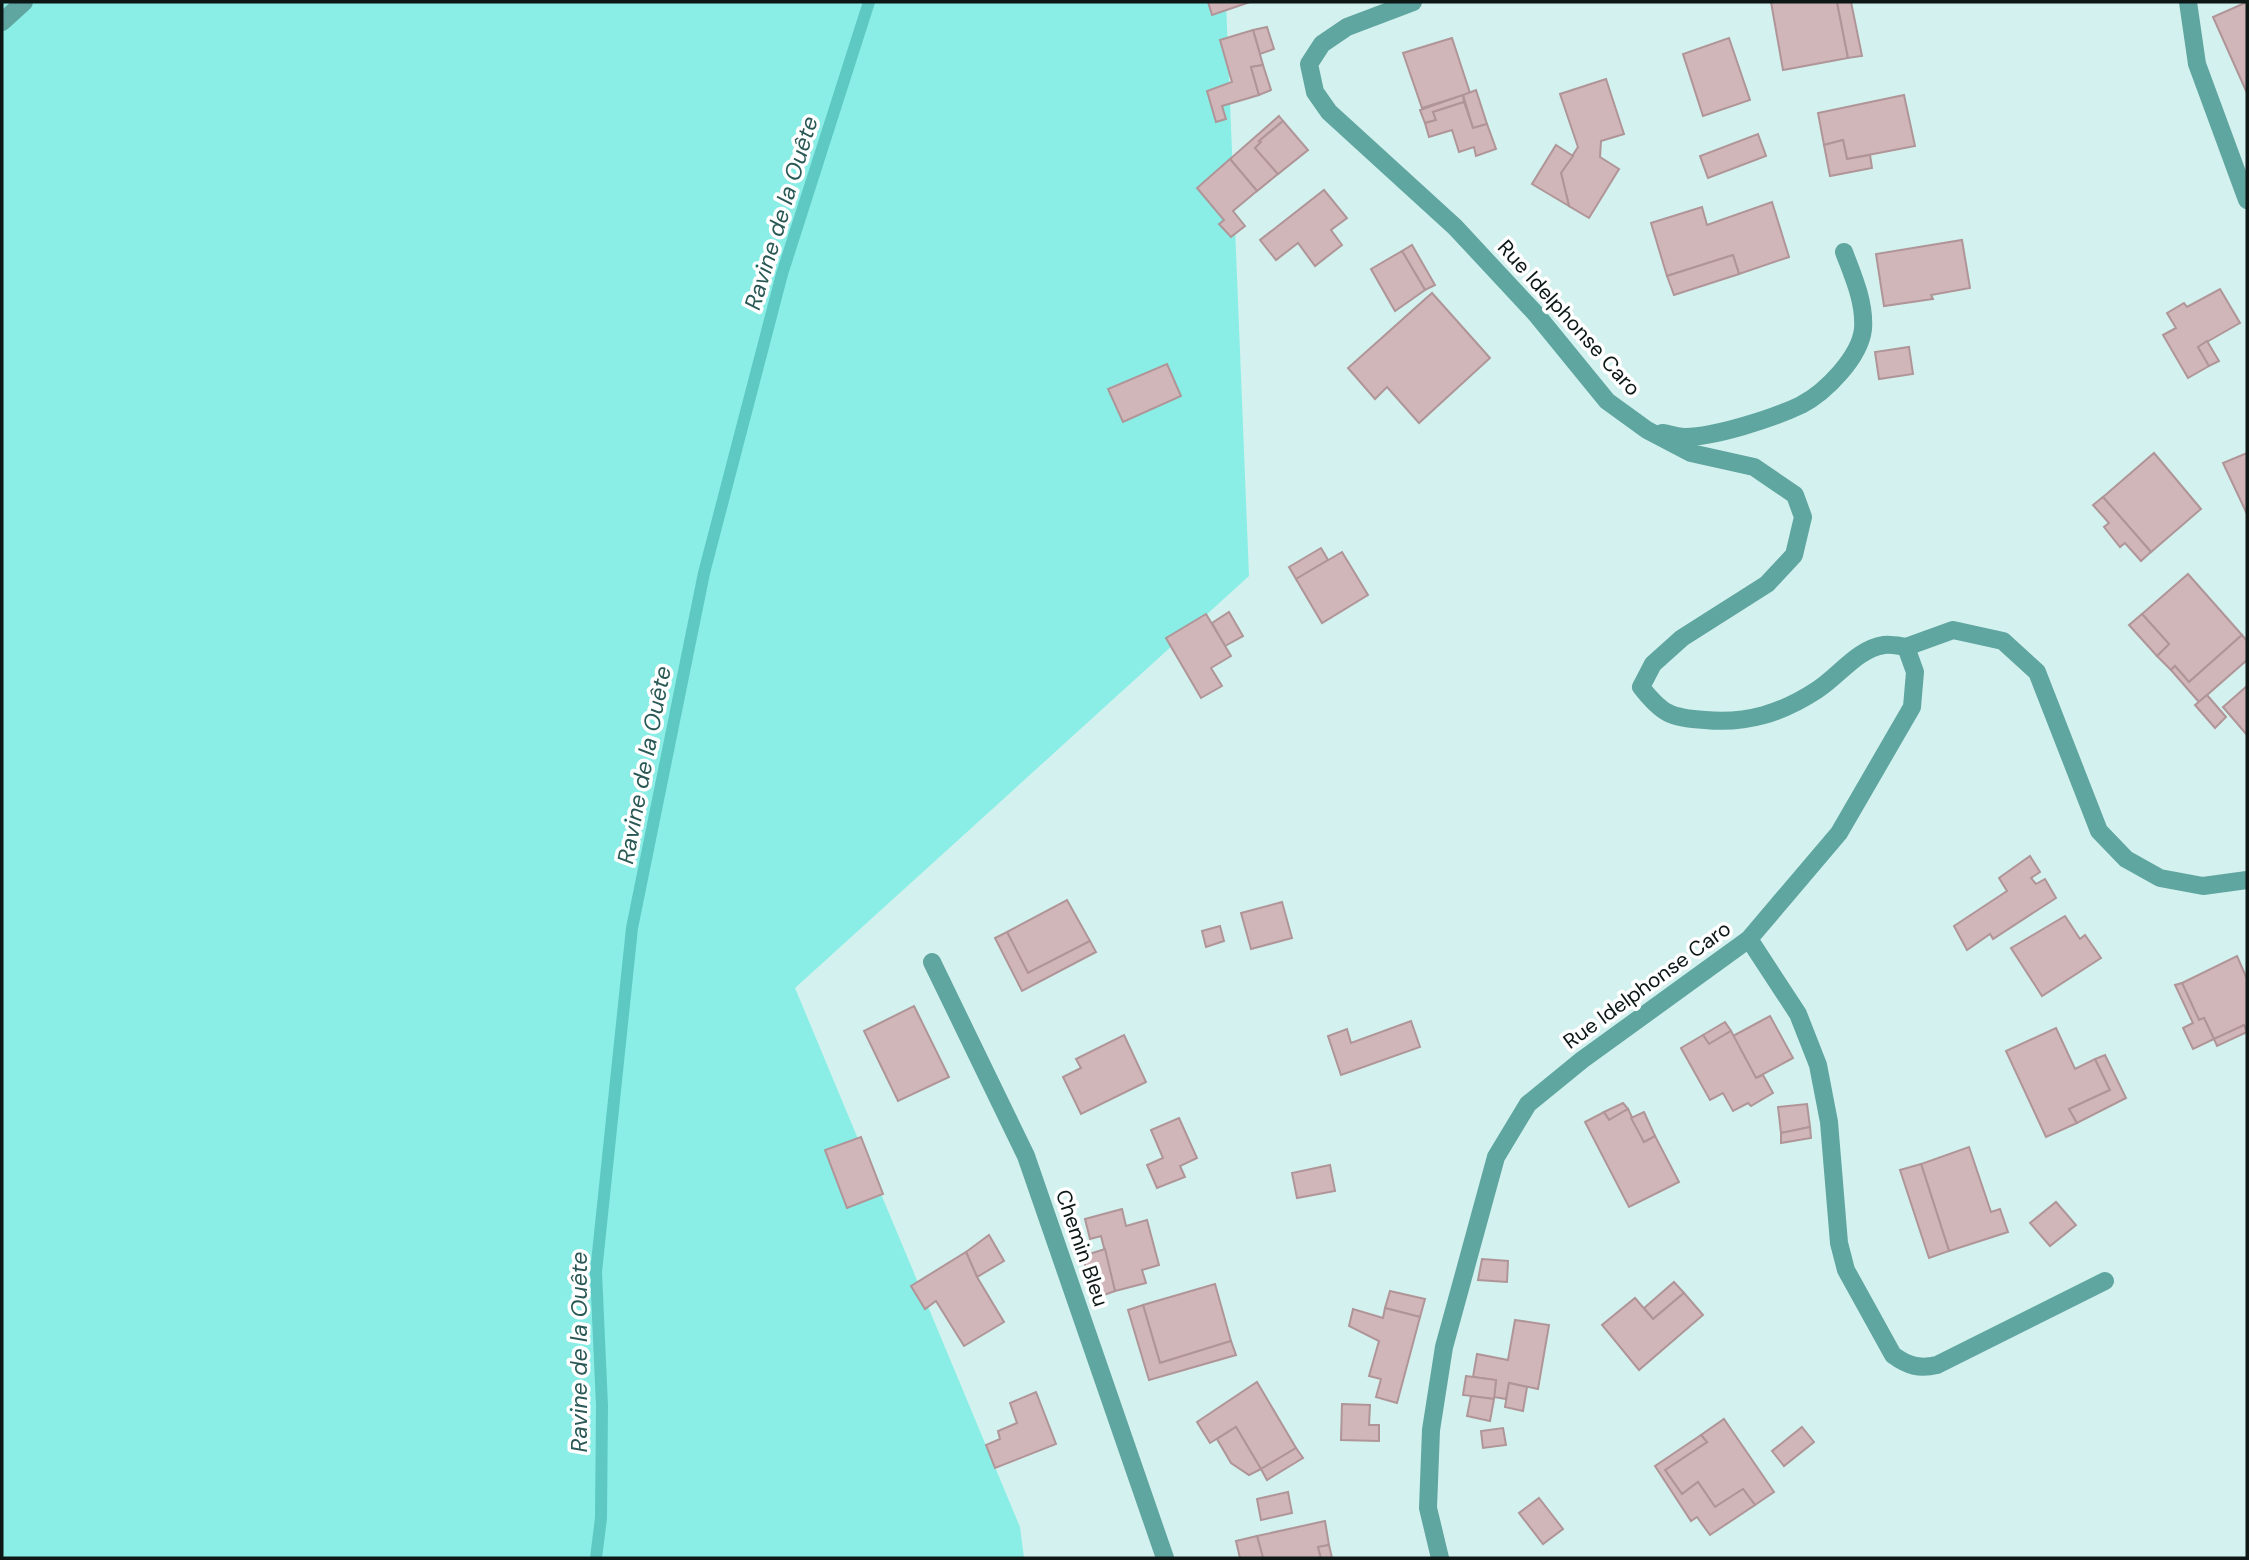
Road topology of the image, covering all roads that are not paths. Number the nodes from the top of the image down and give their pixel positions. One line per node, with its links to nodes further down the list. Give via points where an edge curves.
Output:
1 (24, 2): 4 (street)
2 (1413, 2): 7 (street, Rue Idelphonse Caro, via 1347,27 1322,44 1309,64 1315,92 1329,112 1455,227 1536,314 1607,401)
3 (2188, 2): 5 (street, via 2197,64)
4 (2, 22)
5 (2247, 200)
6 (1844, 252): 7 (street, via 1861,298 1863,329 1856,353 1838,375 1802,404 1721,433 1684,437)
7 (1647, 430): 8 (street, Rue Idelphonse Caro, via 1691,453 1754,467 1795,495 1804,517 1794,555 1767,584 1682,638 1653,664 1641,687 1657,708 1682,719 1728,722 1778,712 1819,689 1857,658 1883,645)
8 (1906, 647): 9 (street, via 1953,630 2003,640 2038,672 2099,831 2126,859 2160,878 2203,886); 10 (street, Rue Idelphonse Caro, via 1915,672 1912,707 1839,833)
9 (2247, 880)
10 (1749, 939): 12 (street, via 1798,1014 1818,1065 1829,1122 1839,1243 1846,1270 1893,1355 1922,1368 1937,1365); 14 (street, Rue Idelphonse Caro, via 1528,1104 1496,1157 1444,1347 1431,1430 1428,1508)
11 (932, 962): 13 (street, Chemin Bleu, via 1026,1156)
12 (2105, 1281)
13 (1165, 1558)
14 (1440, 1558)

